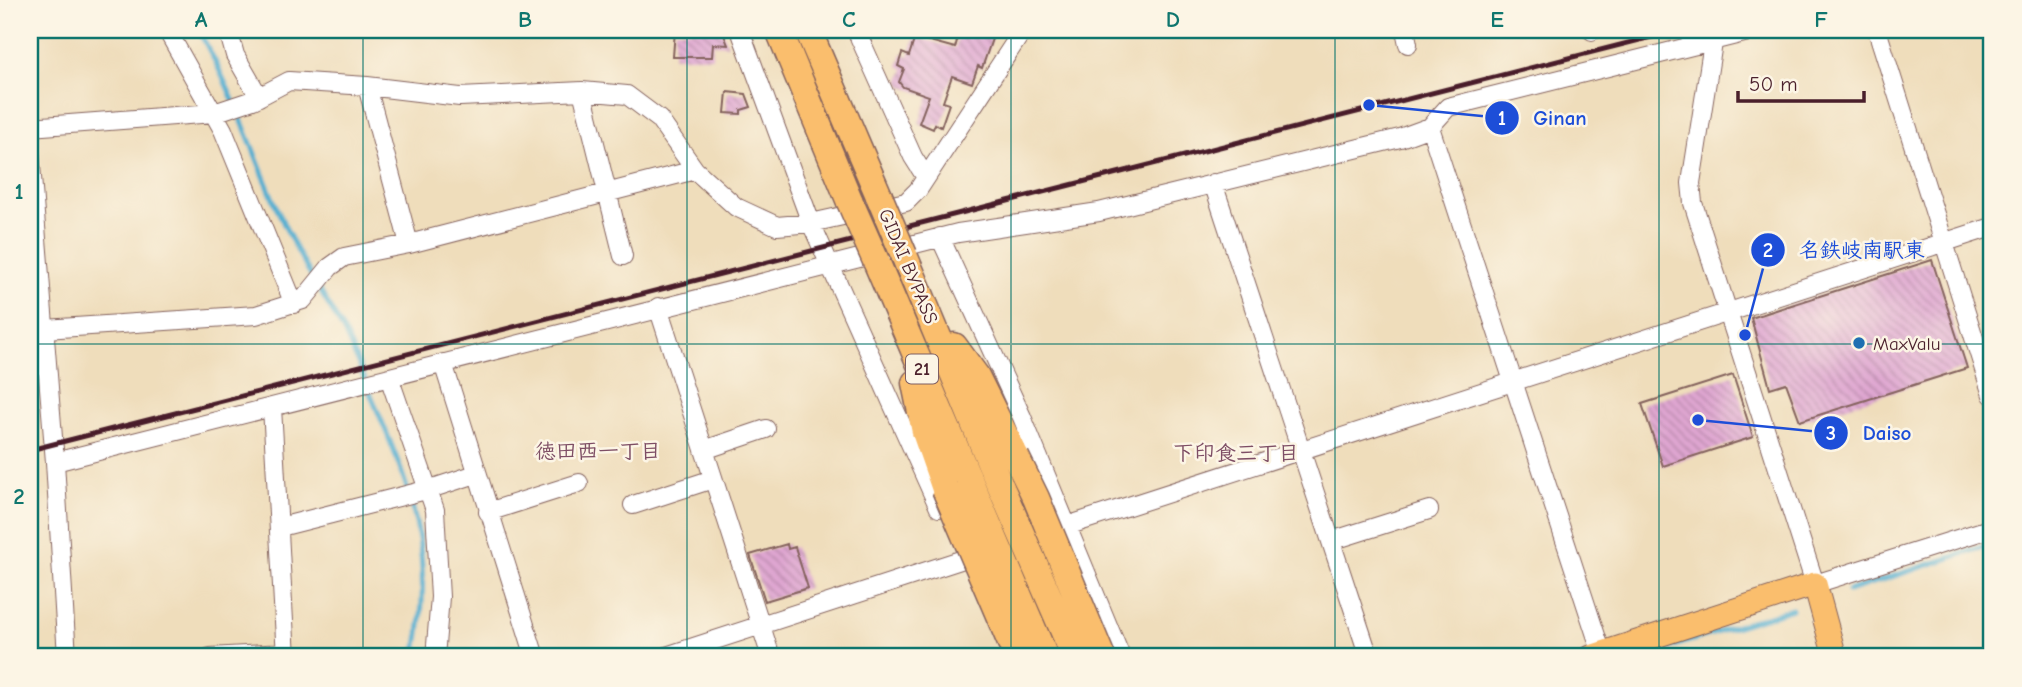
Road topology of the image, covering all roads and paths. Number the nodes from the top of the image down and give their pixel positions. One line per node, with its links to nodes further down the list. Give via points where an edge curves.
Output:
1 (167, 30): 16 (street)
2 (228, 30): 15 (street)
3 (740, 30): 24 (street)
4 (779, 30): 48 (highway, GIDAI BYPASS / 21, bridge, via 904,328)
5 (808, 30): 44 (highway, GIDAI BYPASS / 21, bridge, via 930,314)
6 (856, 30): 21 (street)
7 (1023, 30): 21 (street)
8 (1034, 30): 9 (street)
9 (1045, 30)
10 (1756, 30): 12 (street)
11 (1877, 30): 27 (street)
12 (1715, 35): 18 (street, via 1448,107); 33 (street, via 1692,193)
13 (367, 86): 14 (street, via 460,97); 15 (street, via 289,81); 28 (street)
14 (582, 91): 20 (street, via 627,95 659,120); 23 (street)
15 (256, 98): 16 (street)
16 (218, 112): 17 (street); 31 (street)
17 (30, 127)
18 (1430, 127): 22 (street); 37 (street)
19 (30, 152): 34 (street)
20 (695, 170): 23 (street); 24 (street, via 736,207 777,226)
21 (925, 176): 24 (street, via 906,202)
22 (1213, 183): 26 (street, via 1099,212); 41 (street)
23 (607, 194): 28 (street); 29 (street)
24 (811, 223): 30 (street)
25 (1992, 227): 27 (street)
26 (940, 237): 30 (street); 53 (street)
27 (1942, 243): 33 (street); 38 (street)
28 (409, 244): 31 (street, via 344,257)
29 (623, 256)
30 (830, 264): 32 (street); 57 (street)
31 (298, 302): 34 (street, via 256,314)
32 (658, 307): 35 (street); 42 (street)
33 (1730, 312): 37 (street); 58 (street)
34 (37, 330): 43 (street)
35 (443, 363): 36 (street); 45 (street)
36 (384, 378): 39 (street); 49 (street)
37 (1513, 381): 41 (street); 61 (street)
38 (1992, 395)
39 (272, 407): 43 (street); 54 (street)
40 (766, 429): 42 (street)
41 (1301, 449): 53 (street); 56 (street)
42 (704, 450): 46 (street)
43 (55, 462): 62 (street)
44 (1005, 463): 71 (highway, GIDAI BYPASS / 21, bridge); 72 (highway, 21, bridge, via 1036,498)
45 (476, 474): 49 (street); 52 (street)
46 (713, 479): 50 (street); 59 (street)
47 (579, 483): 52 (street)
48 (957, 483): 69 (highway, 21, bridge); 70 (highway, GIDAI BYPASS / 21, bridge)
49 (425, 491): 54 (street); 64 (street, via 435,510 440,597)
50 (633, 505)
51 (1429, 510): 56 (street)
52 (488, 512): 65 (street)
53 (1068, 526): 57 (street); 73 (street)
54 (280, 527): 60 (street)
55 (1992, 528): 58 (street)
56 (1331, 541): 74 (street)
57 (962, 560): 59 (street); 68 (street)
58 (1815, 584): 61 (main road); 75 (main road)
59 (761, 625): 66 (street); 67 (street)
60 (286, 655): 63 (street)
61 (1599, 656)
62 (67, 657)
63 (210, 657)
64 (435, 657)
65 (535, 657)
66 (663, 657)
67 (771, 657)
68 (1006, 657)
69 (1017, 657)
70 (1045, 657)
71 (1075, 657)
72 (1102, 657)
73 (1121, 657)
74 (1369, 657)
75 (1835, 657)

